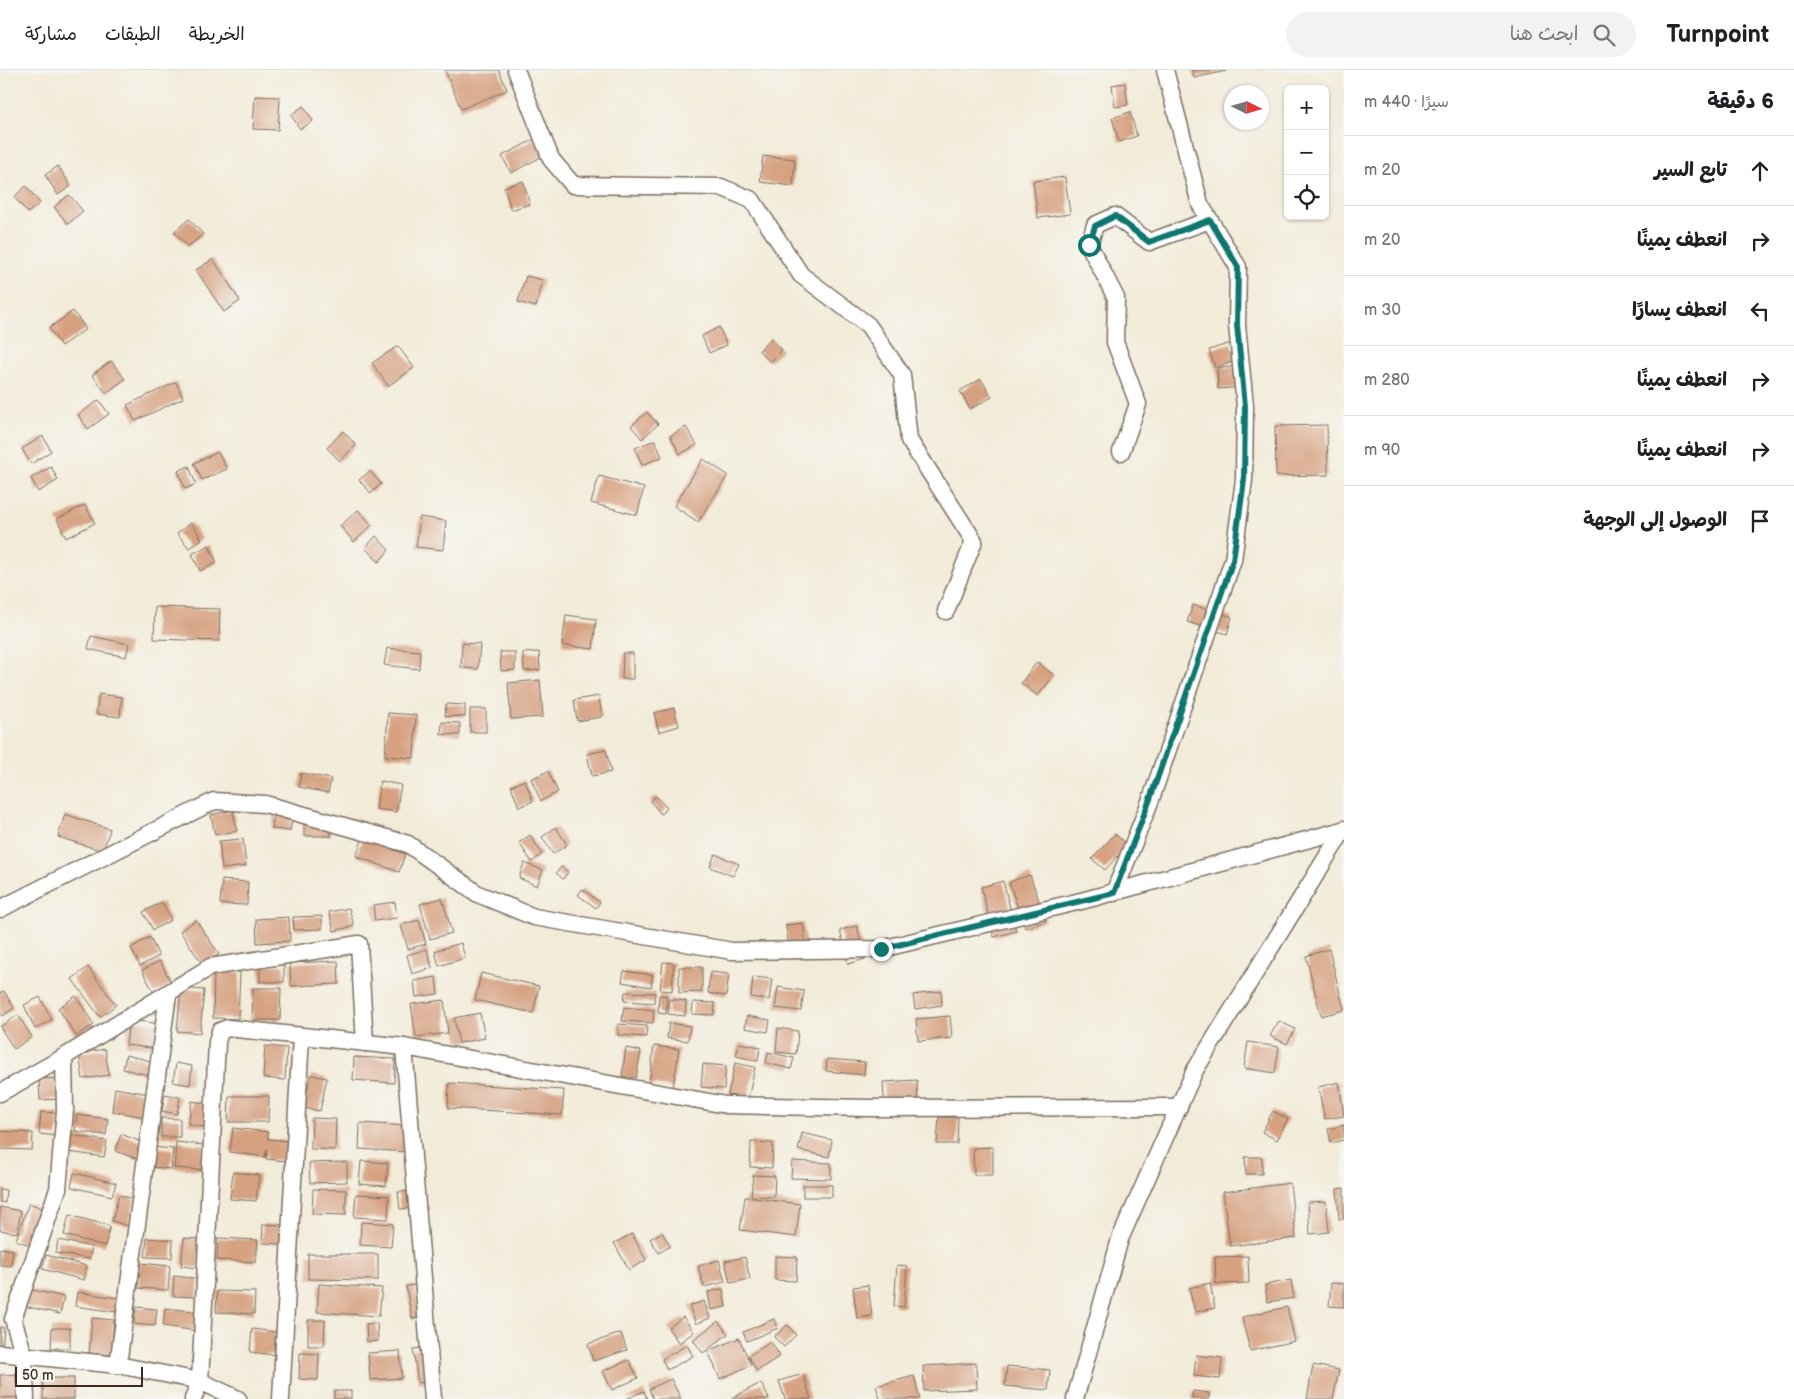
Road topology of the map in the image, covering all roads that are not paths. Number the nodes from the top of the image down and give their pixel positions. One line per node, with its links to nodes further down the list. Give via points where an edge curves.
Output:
1 (516, 70): 5 (street, via 551,159 573,185 721,187 752,200 801,275 868,325 902,375 910,440 974,541)
2 (1165, 70): 3 (street, via 1200,204)
3 (1210, 220): 4 (street, via 1149,242 1115,216 1095,226 1089,245 1116,298 1115,342 1138,404); 7 (street, via 1238,267 1237,325 1245,406 1244,480 1233,560)
4 (1121, 452)
5 (946, 611)
6 (1344, 829): 7 (street); 15 (street, via 1195,1070)
7 (1114, 893): 8 (street, via 881,949 732,951 534,916 478,894 408,844 265,804 214,801)
8 (0, 909)
9 (168, 994): 11 (street, via 210,967 359,944); 13 (street); 18 (street)
10 (302, 1036): 11 (street); 19 (street, via 228,1028 220,1031 216,1042); 23 (street)
11 (365, 1042): 12 (street)
12 (404, 1047): 15 (street, via 726,1105); 24 (street)
13 (64, 1057): 14 (street); 17 (street, via 65,1110 58,1189 13,1319)
14 (0, 1093)
15 (1179, 1107): 25 (street, via 1120,1239)
16 (0, 1353): 17 (street)
17 (24, 1355): 18 (street); 20 (street)
18 (118, 1365): 19 (street)
19 (200, 1381): 21 (street); 22 (street)
20 (26, 1399)
21 (193, 1399)
22 (238, 1399)
23 (281, 1399)
24 (433, 1399)
25 (1075, 1399)

